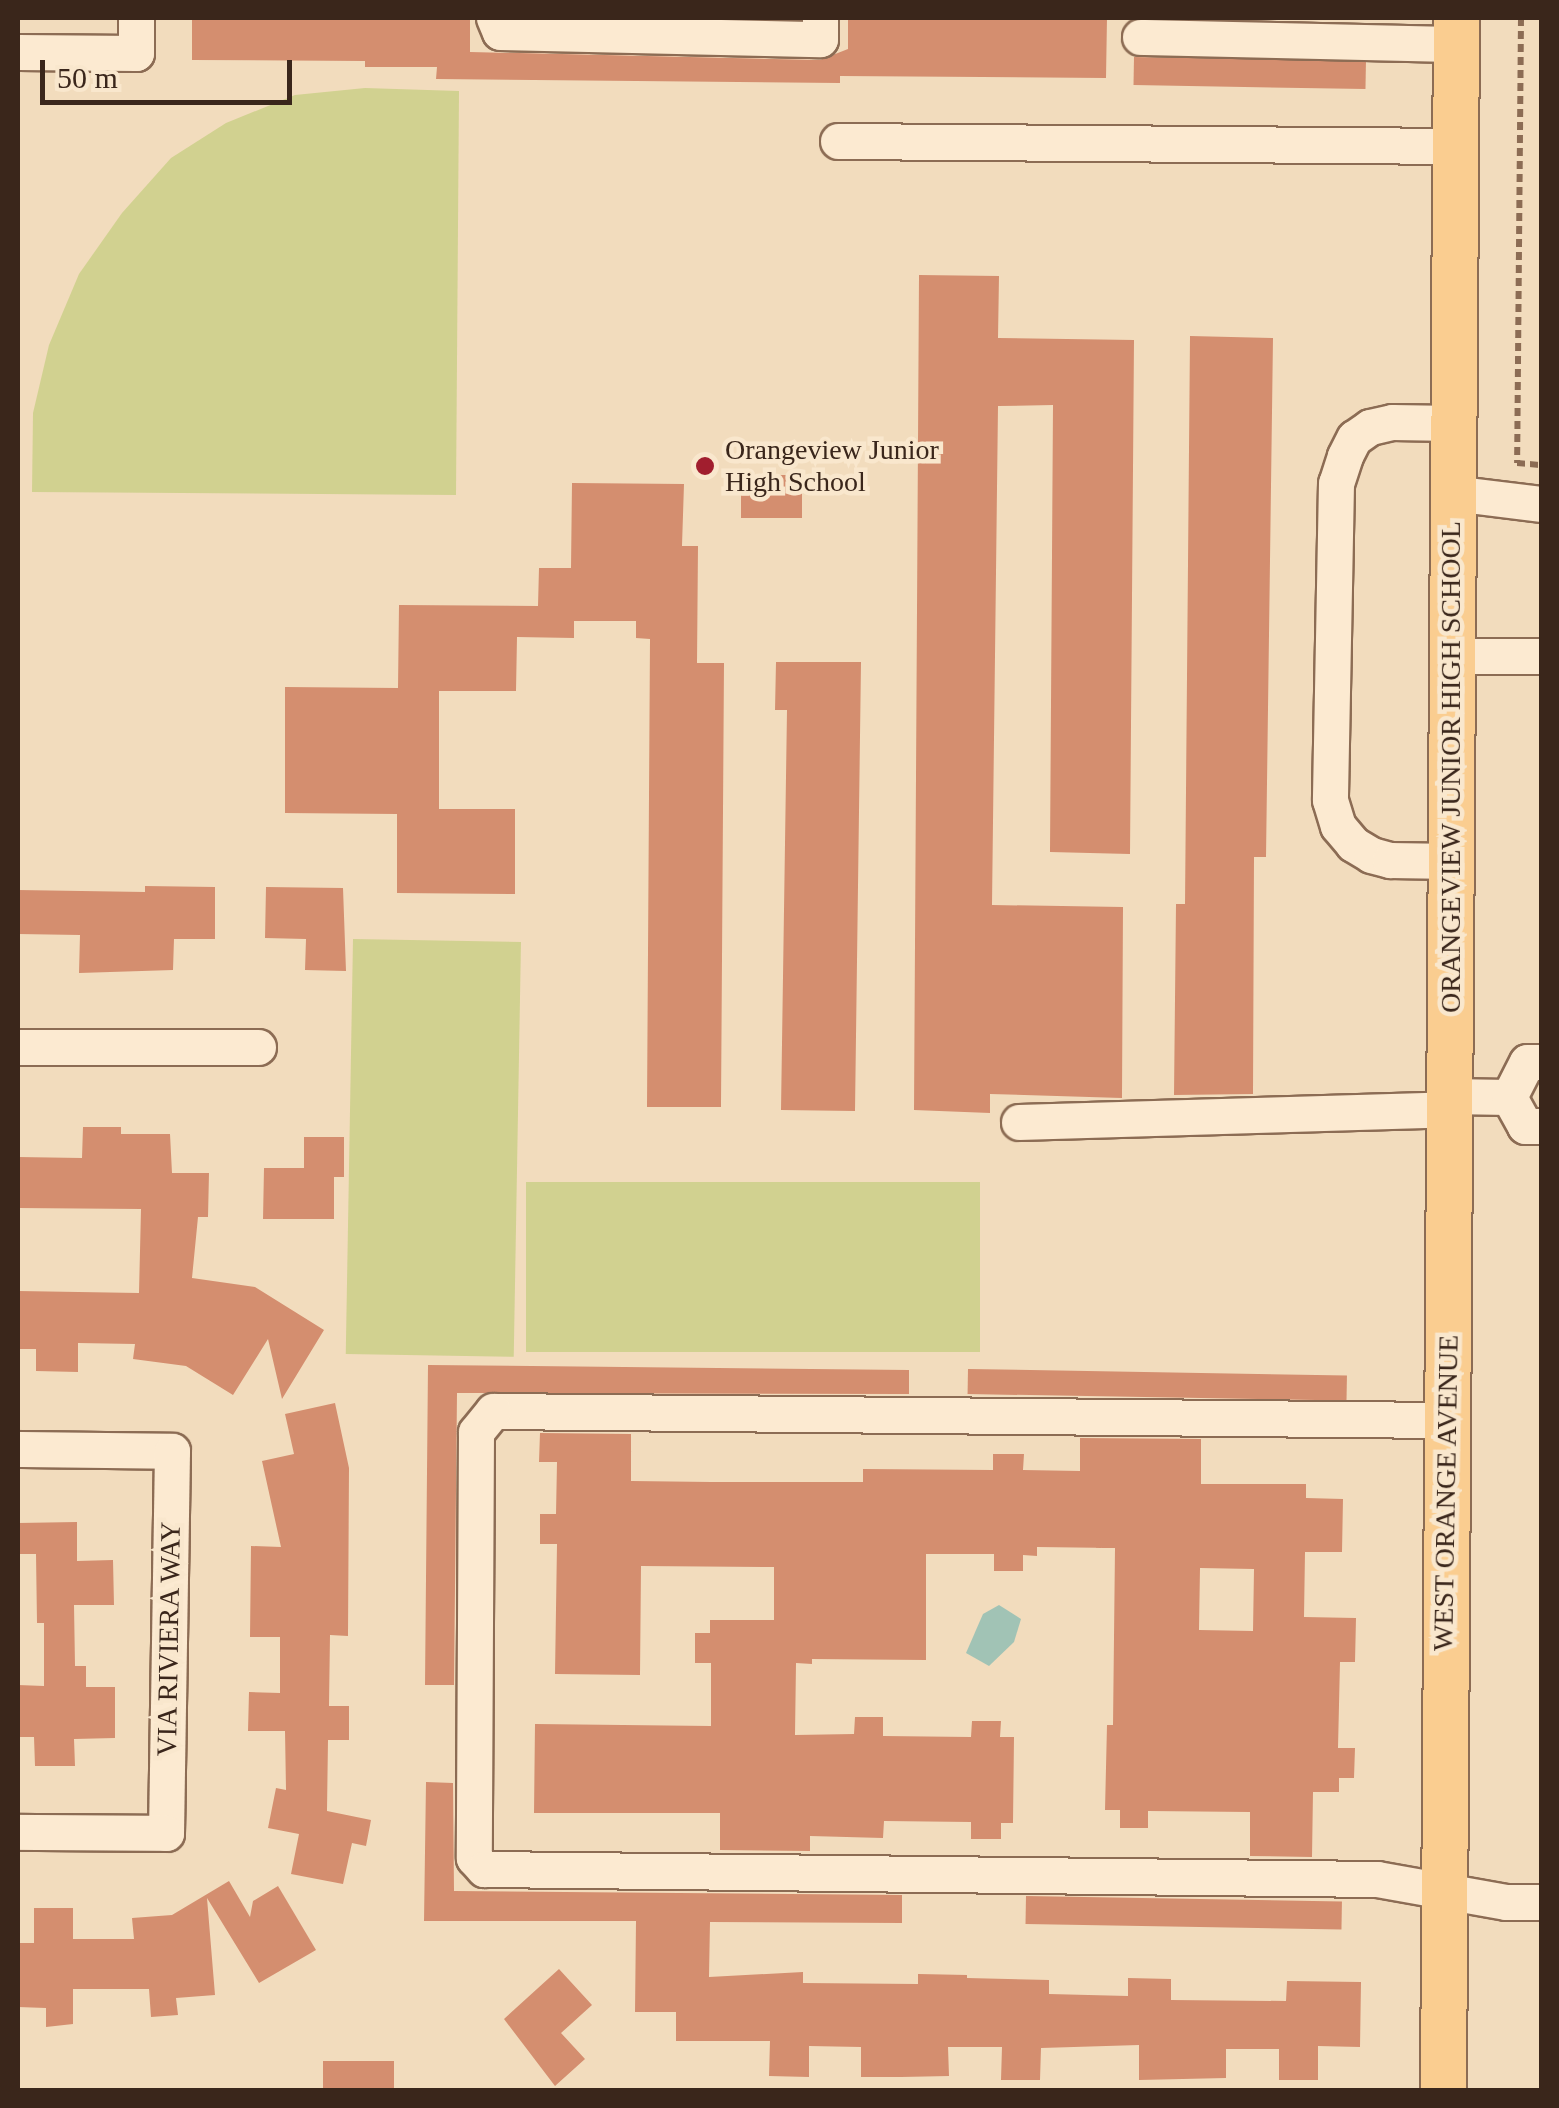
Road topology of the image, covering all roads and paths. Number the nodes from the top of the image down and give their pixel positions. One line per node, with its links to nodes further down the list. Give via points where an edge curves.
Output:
1 (136, 18): 7 (street, via 136,53)
2 (494, 18): 3 (street, via 500,32 820,38)
3 (820, 18)
4 (1521, 18): 11 (path, via 1518,463)
5 (1456, 31): 6 (street); 9 (main road, ORANGEVIEW JUNIOR HIGH SCHOOL)
6 (1140, 36)
7 (18, 52)
8 (838, 141): 9 (street)
9 (1455, 146): 10 (main road, ORANGEVIEW JUNIOR HIGH SCHOOL)
10 (1454, 423): 12 (main road, ORANGEVIEW JUNIOR HIGH SCHOOL); 16 (street, via 1370,427 1344,456 1336,484 1330,800 1338,826 1371,855)
11 (1542, 466)
12 (1452, 493): 13 (street); 14 (main road, ORANGEVIEW JUNIOR HIGH SCHOOL)
13 (1542, 504)
14 (1451, 656): 15 (street); 16 (main road, ORANGEVIEW JUNIOR HIGH SCHOOL)
15 (1542, 656)
16 (1454, 861): 21 (main road, ORANGEVIEW JUNIOR HIGH SCHOOL)
17 (18, 1047): 18 (street)
18 (258, 1047)
19 (1542, 1062): 20 (street, via 1526,1062)
20 (1509, 1096): 21 (street); 23 (street, via 1526,1126)
21 (1450, 1103): 22 (street); 24 (main road, WEST ORANGE AVENUE)
22 (1020, 1122)
23 (1542, 1126)
24 (1446, 1420): 27 (main road, WEST ORANGE AVENUE); 27 (street, via 493,1411 476,1432 474,1858 484,1869 1377,1879)
25 (18, 1449): 26 (street, VIA RIVIERA WAY, via 172,1451 166,1833)
26 (18, 1832)
27 (1443, 1889): 28 (street); 29 (main road, WEST ORANGE AVENUE)
28 (1542, 1902)
29 (1443, 2090)

